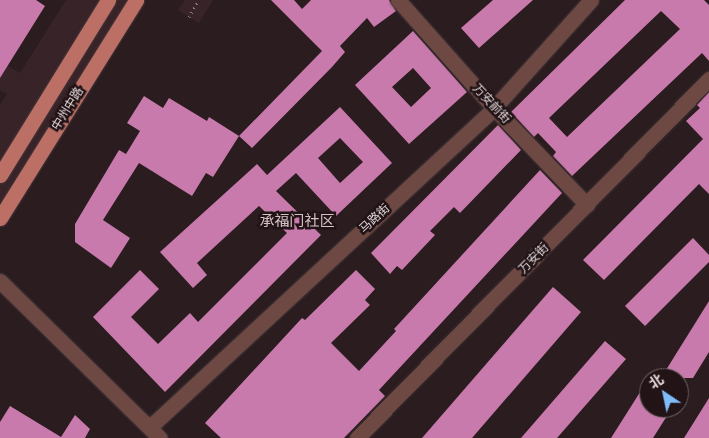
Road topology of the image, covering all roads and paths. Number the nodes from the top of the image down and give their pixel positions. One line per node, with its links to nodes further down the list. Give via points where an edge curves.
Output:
1 (108, 0): 9 (main road, 中州中路)
2 (136, 0): 11 (main road, 中州中路)
3 (199, 0): 6 (path)
4 (398, 0): 8 (street, 万安前街)
5 (591, 0): 8 (street, 马路街)
6 (189, 17)
7 (709, 79): 10 (street, 万安街)
8 (494, 108): 10 (street, 万安前街); 13 (street, 马路街)
9 (0, 175)
10 (587, 205): 14 (street, 万安街)
11 (0, 218)
12 (0, 281): 13 (street)
13 (155, 433)
14 (357, 438)

